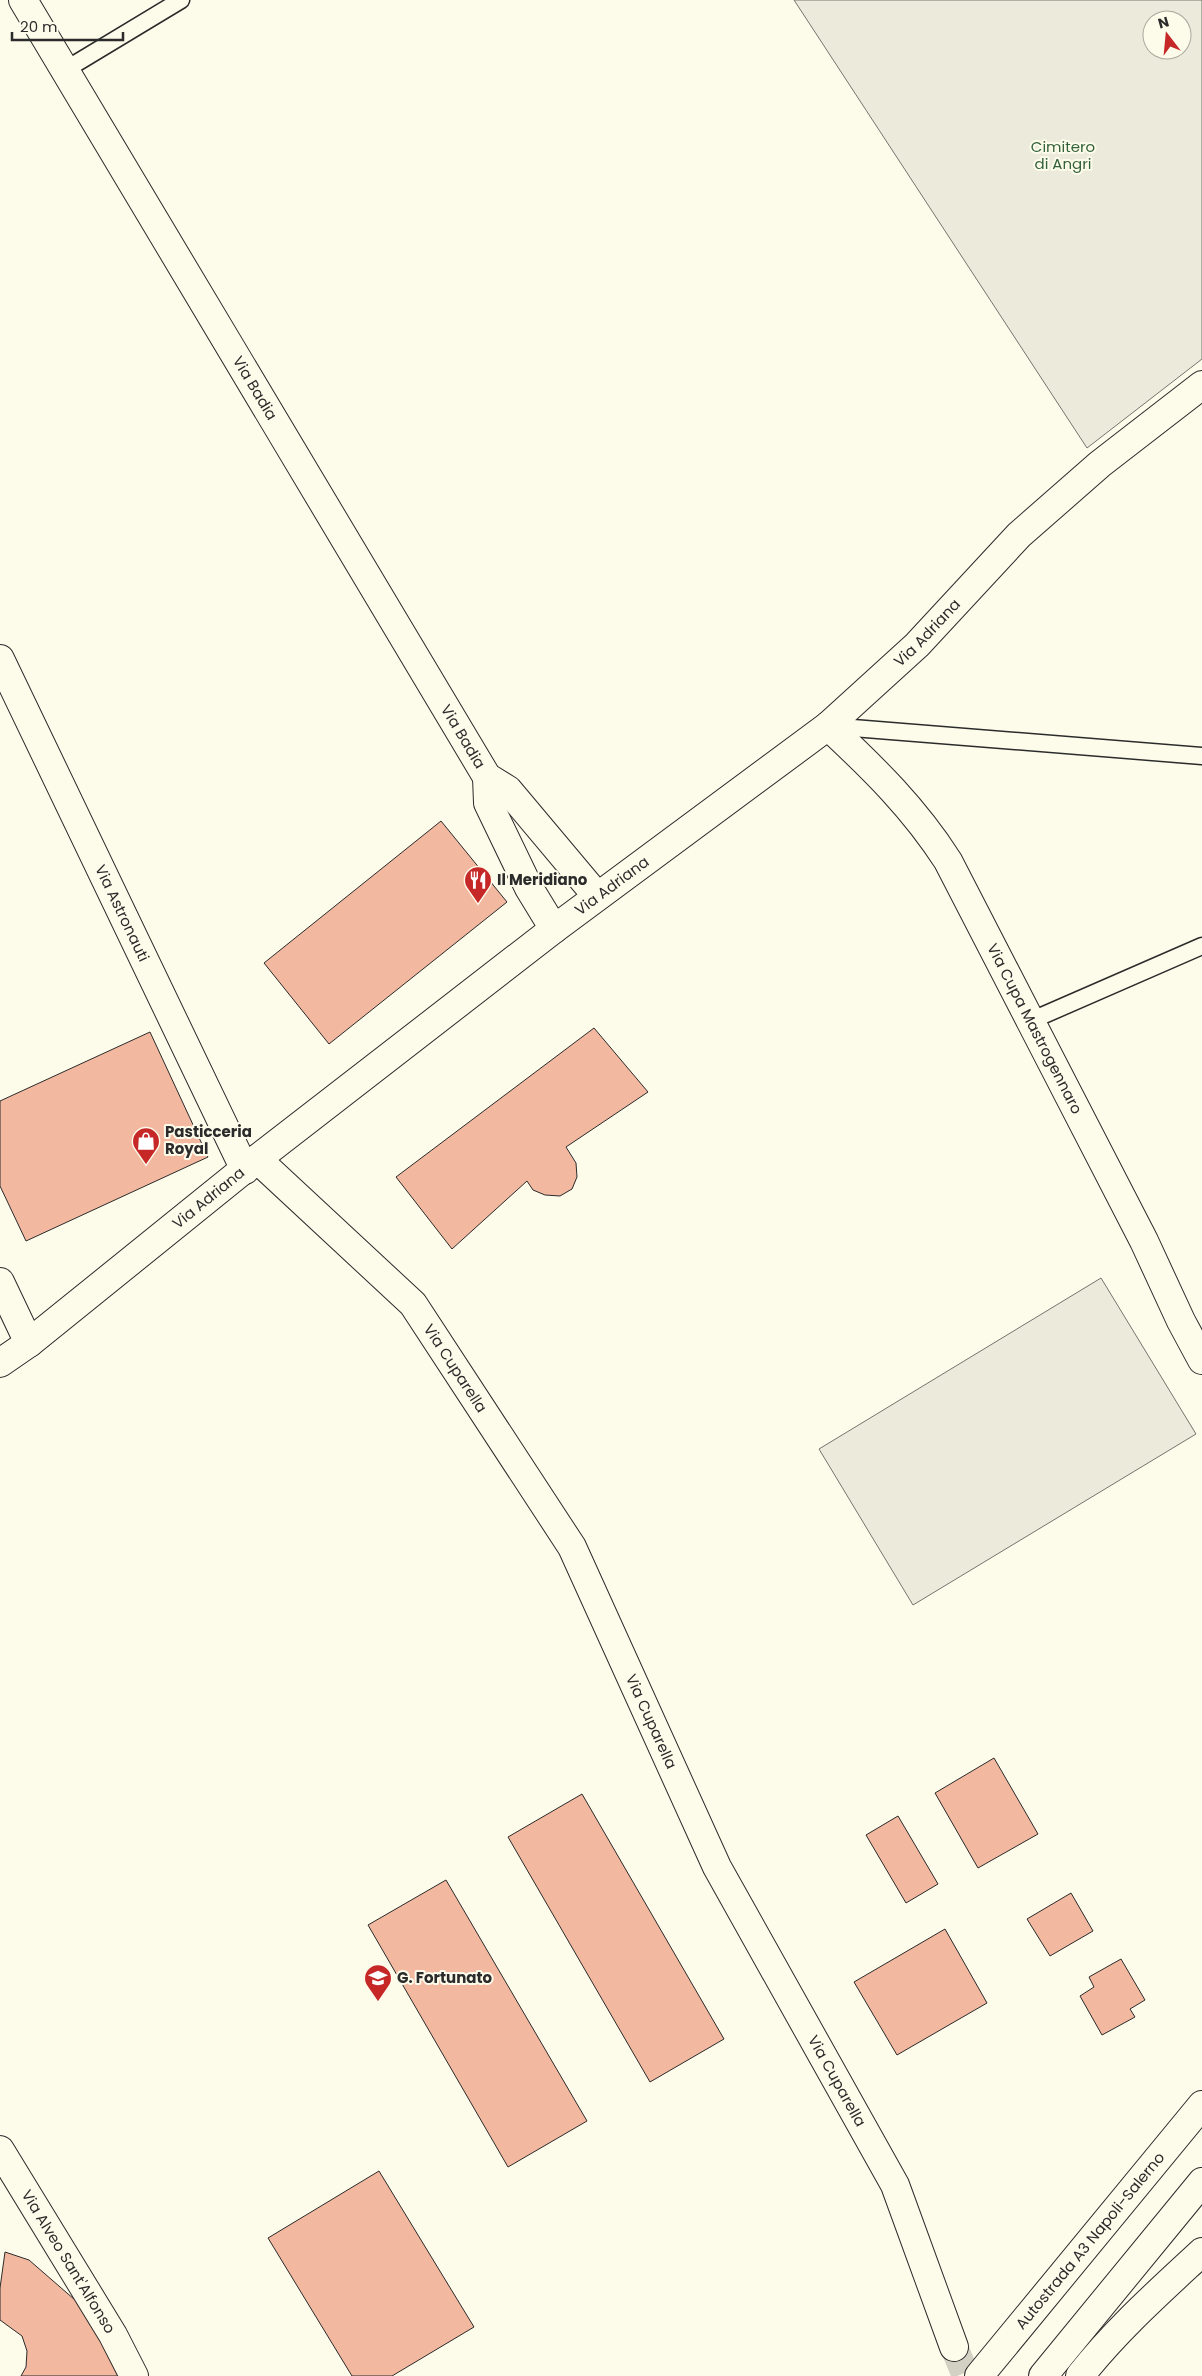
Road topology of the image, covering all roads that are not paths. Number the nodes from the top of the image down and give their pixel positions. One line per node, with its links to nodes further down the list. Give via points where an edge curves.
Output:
1 (23, 0): 3 (main road, Via Badia)
2 (181, 0): 3 (lane)
3 (65, 70): 8 (main road, Via Badia)
4 (1202, 385): 6 (main road, Via Adriana, via 1100,464 1019,535 916,645)
5 (0, 658): 13 (main road, Via Astronauti)
6 (828, 726): 7 (lane); 9 (main road, Via Adriana); 12 (main road, Via Cupa Mastrogennaro, via 906,803 928,830 948,861)
7 (1202, 756)
8 (487, 777): 9 (main road, Via Badia, via 508,790); 10 (main road, Via Badia, via 488,803 529,888)
9 (597, 896): 10 (main road, Via Adriana)
10 (554, 929): 13 (main road, Via Adriana)
11 (1202, 946): 12 (lane)
12 (1030, 1021): 16 (main road, Via Cupa Mastrogennaro)
13 (251, 1164): 15 (main road, Via Adriana); 22 (main road, Via Cuparella, via 413,1304 572,1547 717,1867 895,2185)
14 (0, 1282): 15 (main road)
15 (29, 1343): 17 (main road, Via Adriana)
16 (1200, 1351)
17 (0, 1363)
18 (1202, 2105): 24 (main road, Autostrada A3 Napoli-Salerno)
19 (0, 2150): 23 (main road, Via Alveo Sant'Alfonso, via 114,2335)
20 (1202, 2182): 25 (main road)
21 (1202, 2252): 26 (main road, via 1145,2305)
22 (954, 2347)
23 (134, 2376)
24 (979, 2376)
25 (1043, 2376)
26 (1080, 2376)

